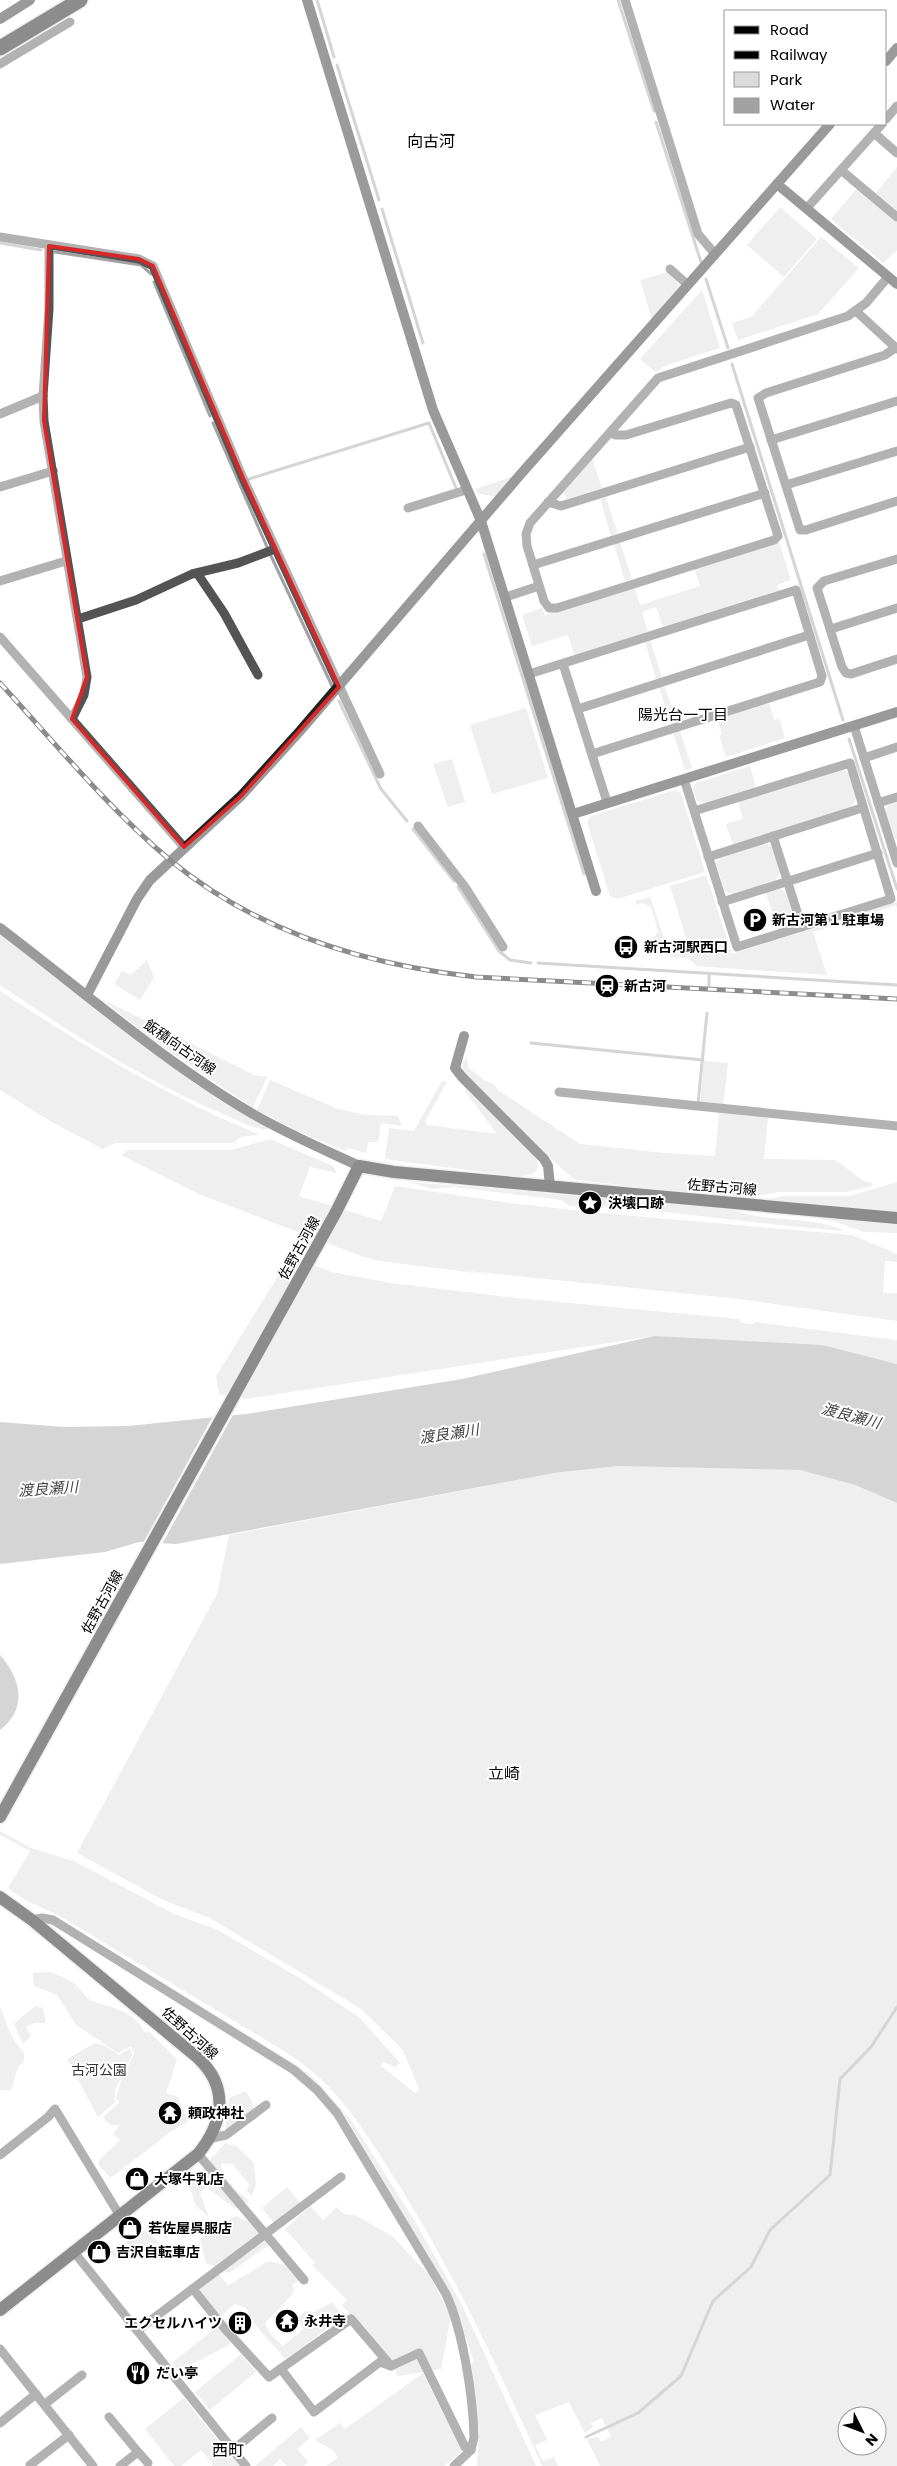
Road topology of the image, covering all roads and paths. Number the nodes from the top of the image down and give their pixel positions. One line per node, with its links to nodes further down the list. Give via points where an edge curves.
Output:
1 (30, 0): 6 (street)
2 (80, 0): 5 (highway)
3 (307, 0): 40 (street, via 433,410)
4 (626, 0): 23 (street, via 698,234)
5 (64, 10): 7 (highway); 10 (street)
6 (0, 19)
7 (0, 48)
8 (897, 48): 9 (street)
9 (887, 60)
10 (0, 64)
11 (897, 106): 12 (street)
12 (887, 118)
13 (829, 125): 18 (street)
14 (881, 125): 15 (street)
15 (874, 133): 16 (street); 17 (street)
16 (897, 153)
17 (841, 170): 19 (street); 20 (street)
18 (778, 184): 19 (street); 23 (street)
19 (807, 208): 25 (street)
20 (897, 216)
21 (0, 237): 22 (street)
22 (49, 246): 30 (street, via 49,309); 46 (street, via 140,258 153,266)
23 (715, 254): 27 (street)
24 (670, 269): 27 (street)
25 (888, 277): 26 (street); 28 (street)
26 (897, 284)
27 (688, 285): 45 (street)
28 (857, 312): 29 (street); 33 (street, via 662,376)
29 (896, 348): 34 (street, via 885,355 760,395 758,401)
30 (42, 396): 32 (street); 37 (street)
31 (897, 401): 34 (street)
32 (0, 414)
33 (610, 432): 35 (street, via 626,435 731,403 739,407); 43 (street)
34 (771, 440): 38 (street)
35 (750, 447): 41 (street); 43 (street, via 561,506)
36 (897, 450): 38 (street)
37 (53, 471): 39 (street); 48 (street)
38 (786, 485): 42 (street, via 798,527 802,530)
39 (0, 487)
40 (466, 490): 44 (street); 45 (street)
41 (765, 493): 49 (street); 52 (street, via 778,531 774,540 557,608 546,605)
42 (897, 501)
43 (548, 502): 49 (street, via 533,519 526,534)
44 (408, 508)
45 (480, 521): 53 (street); 63 (street)
46 (275, 549): 50 (street); 63 (street)
47 (897, 558): 56 (street, via 818,585)
48 (66, 561): 51 (street); 55 (street)
49 (533, 565): 52 (street)
50 (197, 574): 55 (street, via 136,600); 62 (street, via 224,613)
51 (0, 582)
52 (539, 586): 53 (street)
53 (506, 597): 61 (street)
54 (897, 608): 56 (street)
55 (78, 619): 66 (street, via 87,677 84,695)
56 (831, 629): 59 (street, via 846,673)
57 (809, 635): 60 (street, via 796,590); 64 (street); 69 (street, via 822,676 820,682)
58 (0, 637): 66 (street)
59 (897, 659)
60 (563, 664): 61 (street); 64 (street)
61 (529, 674): 78 (street)
62 (258, 675)
63 (339, 687): 71 (street); 81 (street, via 241,796)
64 (578, 708): 69 (street)
65 (897, 712): 67 (street)
66 (72, 719): 81 (street)
67 (854, 726): 70 (street); 72 (street)
68 (897, 748): 70 (street)
69 (592, 754): 74 (street)
70 (864, 758): 75 (street)
71 (380, 774)
72 (684, 779): 74 (street); 77 (street)
73 (897, 797): 75 (street)
74 (606, 802): 78 (street)
75 (878, 803): 82 (street)
76 (862, 808): 77 (street, via 850,763); 80 (street); 83 (street)
77 (694, 811): 84 (street)
78 (573, 814): 87 (street)
79 (418, 826): 91 (street, via 465,887)
80 (773, 836): 84 (street); 86 (street)
81 (184, 847): 92 (street, via 150,880 137,898)
82 (895, 848): 85 (street)
83 (878, 853): 86 (street); 89 (street, via 892,899)
84 (708, 857): 88 (street)
85 (897, 863)
86 (787, 882): 88 (street); 89 (street)
87 (596, 891)
88 (722, 902): 89 (street, via 737,947)
89 (802, 927)
90 (0, 928): 92 (street, 飯積向古河線)
91 (503, 947)
92 (88, 995): 96 (street, 飯積向古河線, via 167,1056 252,1113)
93 (464, 1036): 97 (street, via 455,1068 544,1159)
94 (559, 1092): 95 (street)
95 (897, 1126)
96 (359, 1166): 97 (main road, 佐野古河線, via 388,1172); 99 (main road, 佐野古河線)
97 (550, 1186): 98 (main road, 佐野古河線)
98 (897, 1218)
99 (0, 1817)
100 (0, 1897): 101 (main road, 佐野古河線)
101 (32, 1920): 103 (main road, 佐野古河線, via 205,2064 217,2082 219,2093 218,2116); 125 (street, via 53,1920 294,2070 337,2113 454,2312 474,2428)
102 (266, 2106): 103 (street, via 226,2135)
103 (208, 2139): 104 (main road, 佐野古河線)
104 (198, 2154): 107 (main road, 佐野古河線); 108 (street)
105 (0, 2155): 107 (street, via 55,2109)
106 (341, 2177): 108 (street)
107 (120, 2216): 109 (main road, 佐野古河線)
108 (266, 2234): 110 (street); 111 (street)
109 (74, 2252): 112 (main road, 佐野古河線); 113 (street)
110 (304, 2280)
111 (193, 2289): 113 (street); 116 (street, via 269,2377)
112 (0, 2310)
113 (138, 2330): 124 (street)
114 (0, 2349): 118 (street)
115 (391, 2366): 116 (street, via 380,2362 314,2412); 116 (street, via 351,2318); 125 (street, via 419,2353 465,2447)
116 (281, 2369)
117 (82, 2375): 119 (street)
118 (36, 2394): 119 (street); 122 (street)
119 (44, 2404): 123 (street)
120 (109, 2417): 126 (street)
121 (272, 2418): 124 (street)
122 (0, 2423)
123 (69, 2435): 128 (street); 129 (street)
124 (233, 2450): 131 (street)
125 (471, 2450): 132 (street)
126 (138, 2452): 127 (street); 130 (street)
127 (148, 2463)
128 (30, 2465)
129 (94, 2466)
130 (120, 2466)
131 (246, 2466)
132 (454, 2466)

